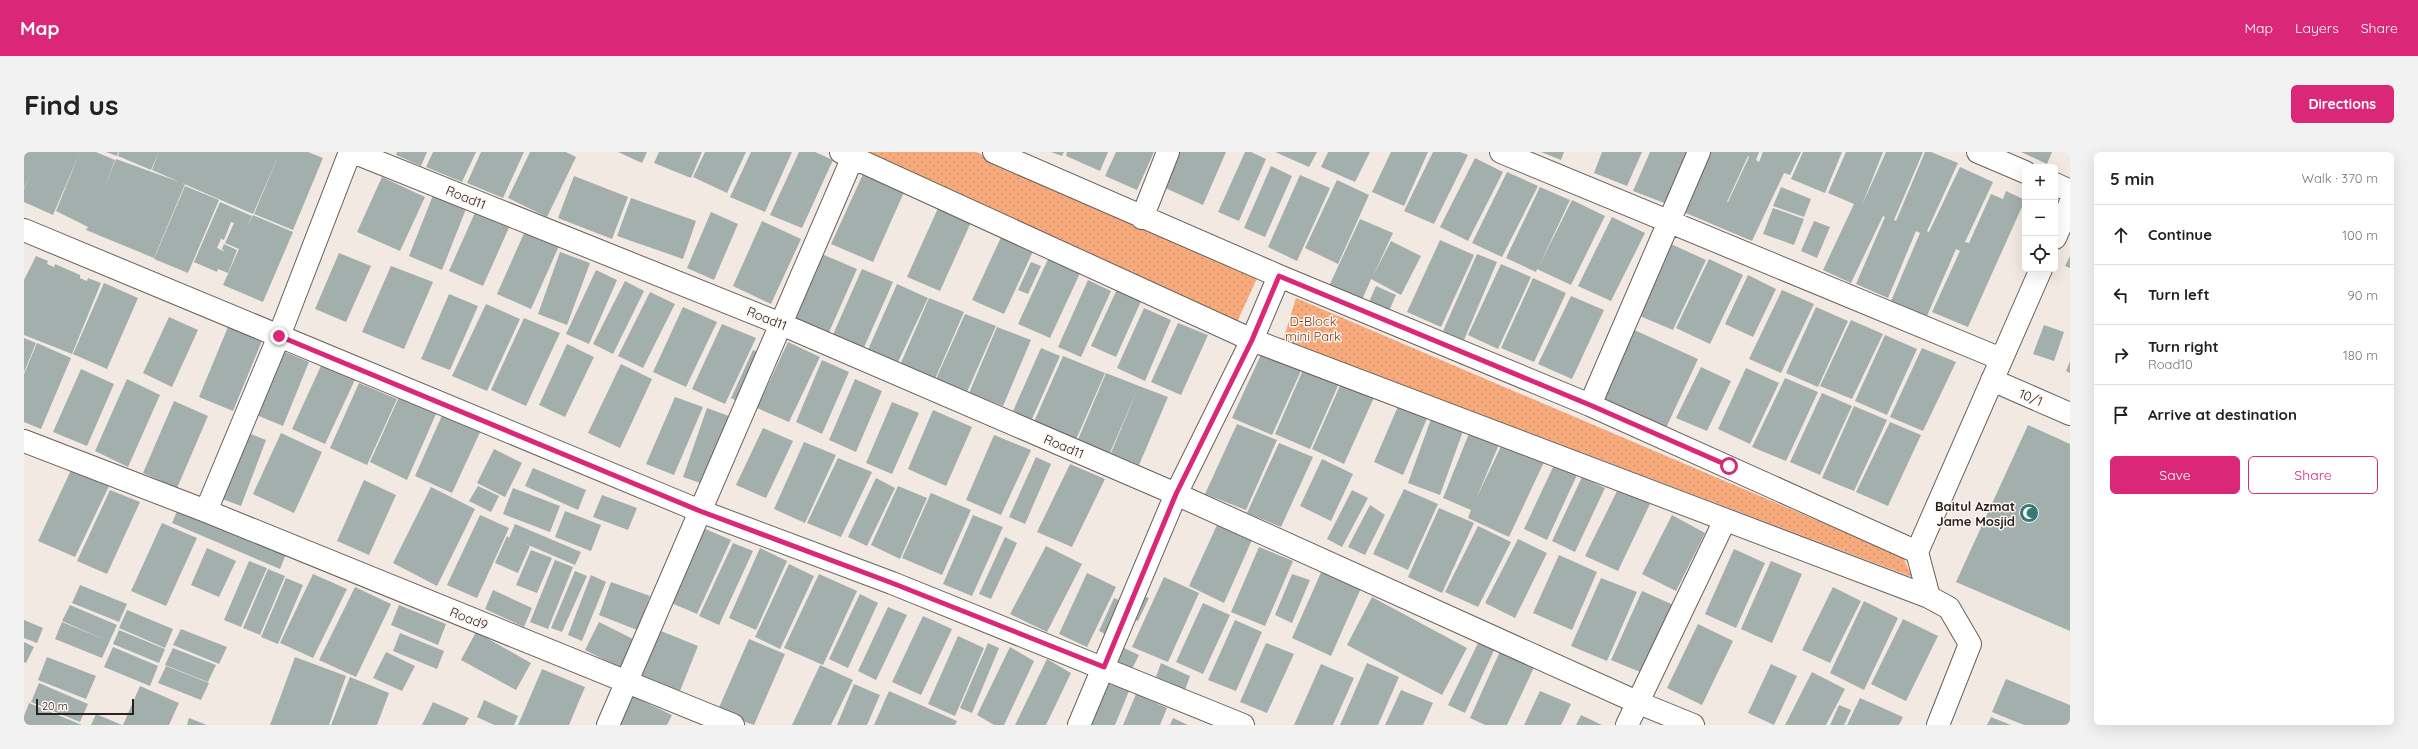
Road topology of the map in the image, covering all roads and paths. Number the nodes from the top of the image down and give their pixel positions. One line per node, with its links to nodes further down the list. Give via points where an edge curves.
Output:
1 (350, 152): 20 (street)
2 (353, 152): 19 (street, Road11)
3 (994, 152): 13 (street)
4 (1168, 152): 13 (street)
5 (1501, 152): 14 (street)
6 (1699, 152): 14 (street)
7 (1978, 152): 9 (street)
8 (850, 154): 19 (street); 21 (street)
9 (2022, 171)
10 (2058, 185): 11 (street)
11 (2070, 190)
12 (2070, 204): 16 (street)
13 (1142, 218): 18 (street)
14 (1668, 223): 22 (street); 24 (street)
15 (24, 230): 20 (street)
16 (2056, 236)
17 (2040, 272): 22 (street)
18 (1279, 276): 21 (street); 24 (street)
19 (781, 324): 27 (street, Road11); 29 (street)
20 (279, 336): 28 (street); 29 (street)
21 (1252, 340): 27 (street); 30 (street)
22 (2002, 359): 23 (street)
23 (1992, 380): 25 (street, 10/1); 31 (street)
24 (1590, 405): 31 (street)
25 (2070, 414)
26 (24, 441): 28 (street, Road9)
27 (1176, 494): 33 (street); 35 (street, Road11)
28 (206, 511): 34 (street, Road9)
29 (700, 511): 33 (street); 34 (street)
30 (1725, 520): 32 (street); 35 (street)
31 (1917, 552): 32 (street)
32 (1929, 597): 42 (street, via 1949,608 1970,644)
33 (1104, 667): 38 (street); 39 (street)
34 (627, 682): 36 (street); 37 (street, Road9)
35 (1639, 703): 40 (street); 41 (street, Road11)
36 (608, 725)
37 (733, 725)
38 (1079, 725)
39 (1243, 725)
40 (1627, 725)
41 (1693, 725)
42 (1938, 725)

